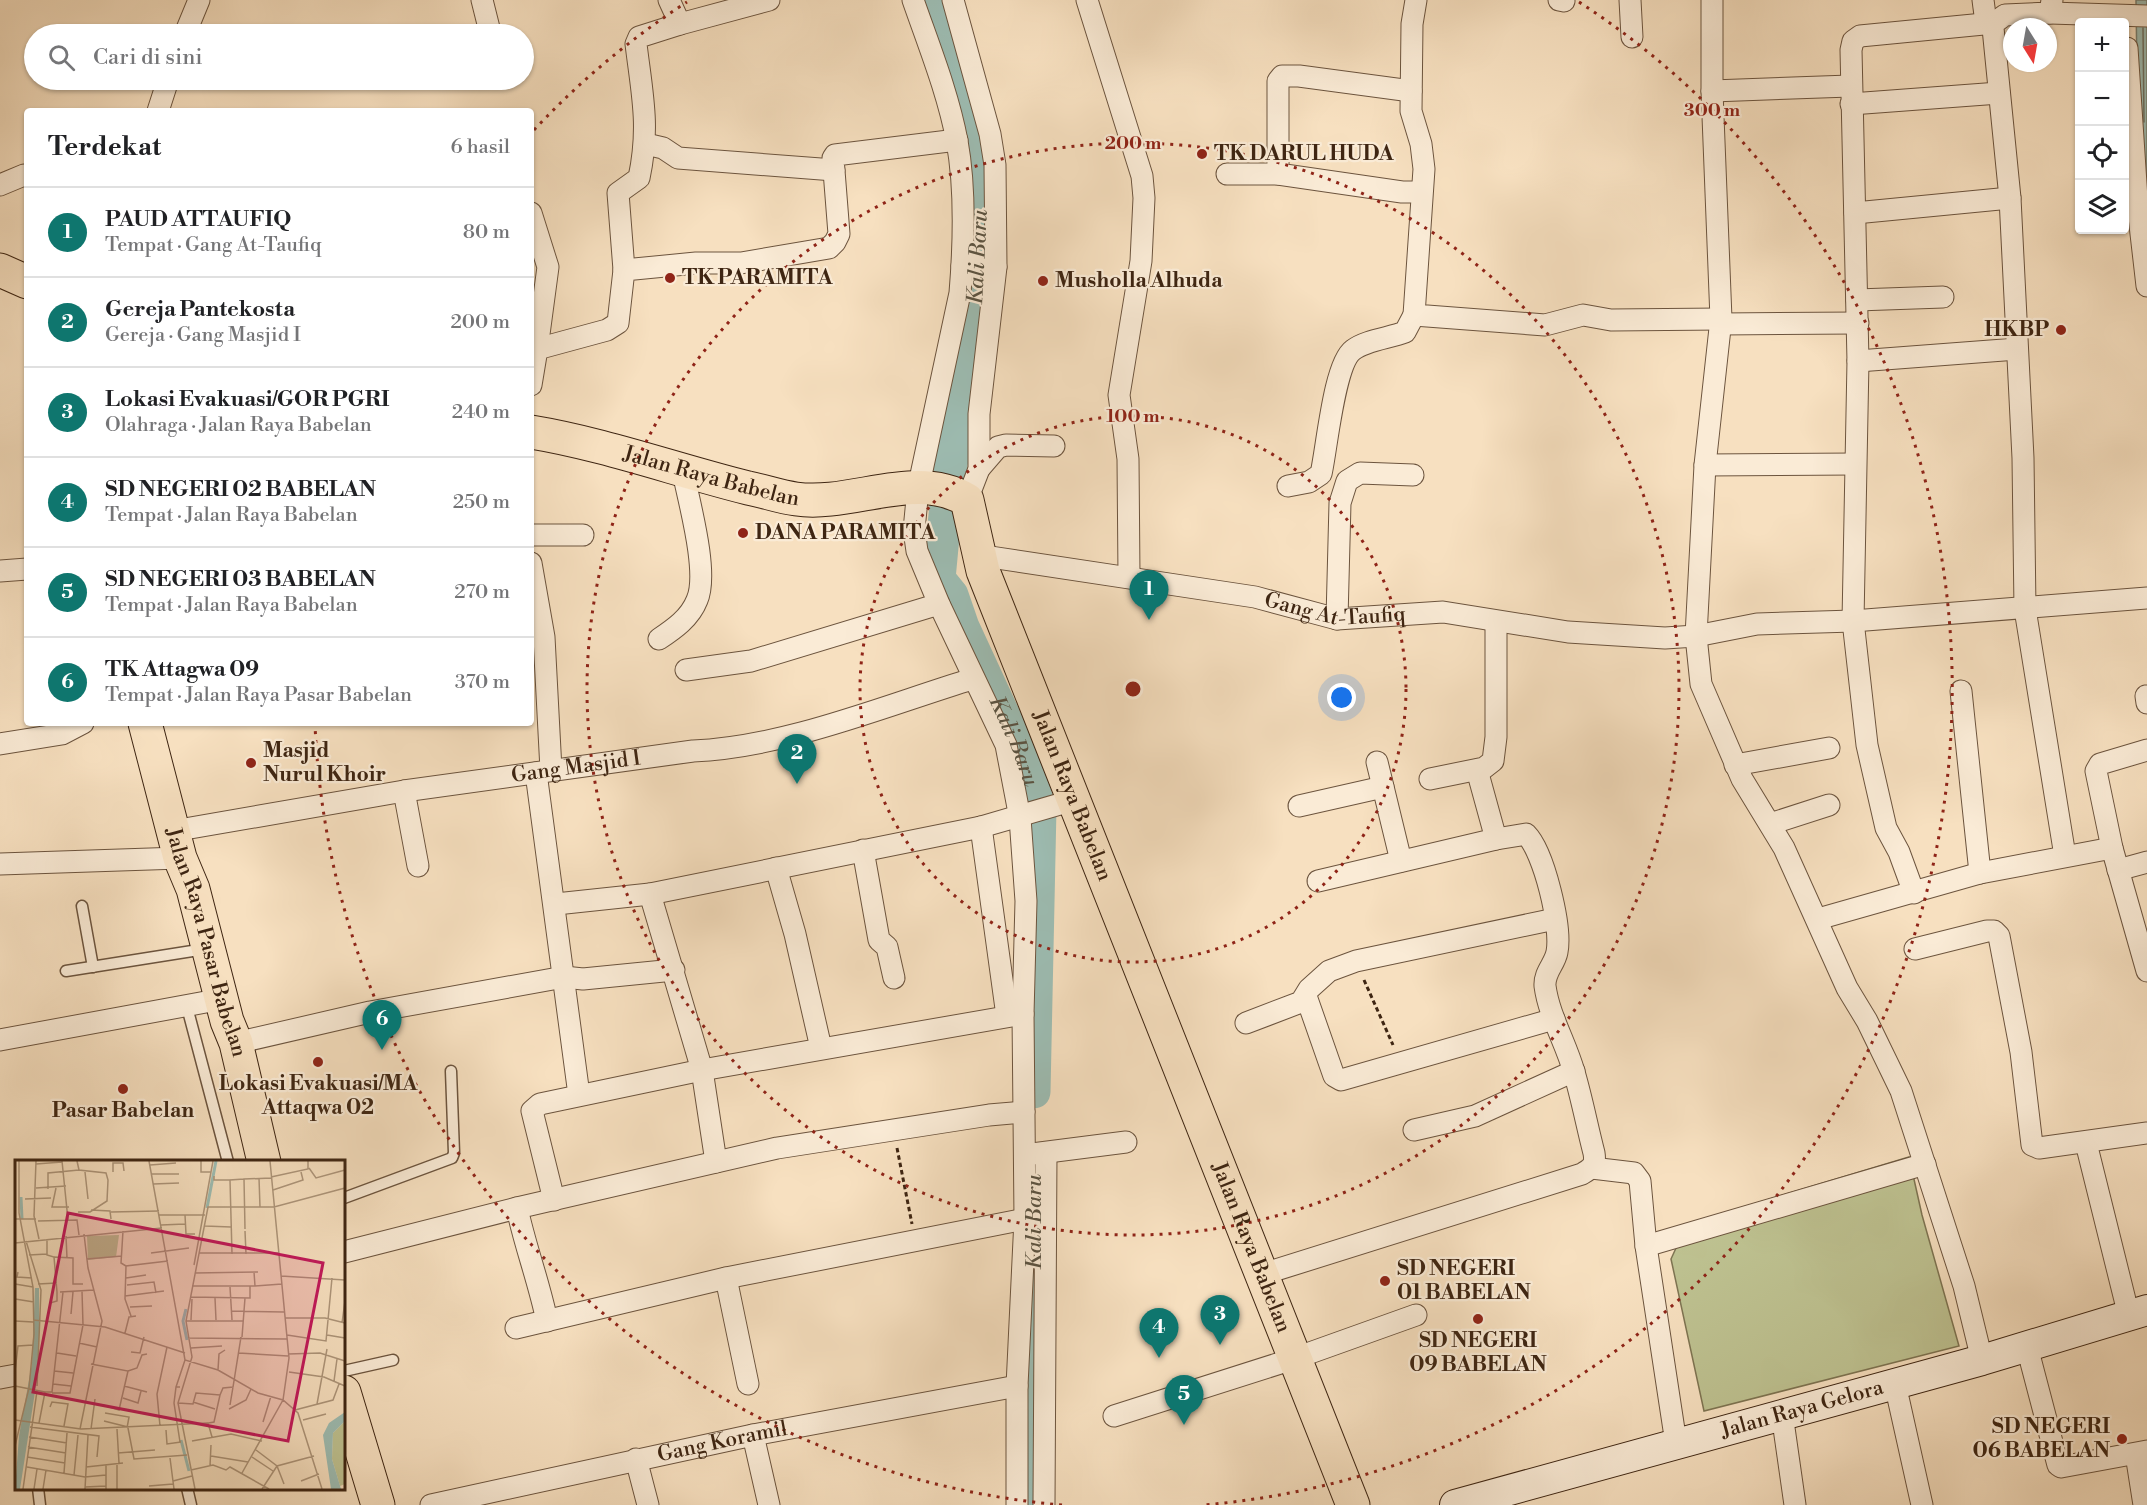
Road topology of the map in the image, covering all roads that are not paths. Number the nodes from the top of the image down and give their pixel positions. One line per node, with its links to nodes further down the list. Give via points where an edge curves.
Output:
1 (199, 0): 18 (street)
2 (482, 0): 19 (street)
3 (669, 0): 20 (street)
4 (770, 0): 20 (street)
5 (913, 0): 29 (street)
6 (953, 0): 40 (street, via 995,165)
7 (1087, 0): 68 (street, via 1142,176 1144,198 1141,261 1119,395 1128,459)
8 (1416, 0): 24 (street)
9 (1559, 0): 13 (street)
10 (1630, 0): 21 (street)
11 (1712, 0): 25 (street)
12 (1983, 0): 17 (street)
13 (1564, 1)
14 (2051, 7): 15 (street); 17 (street, via 2006,15)
15 (2123, 7): 16 (street)
16 (2147, 16)
17 (1990, 23): 26 (street); 27 (street, via 1860,36 1853,41 1851,50)
18 (189, 24)
19 (488, 24)
20 (680, 24): 30 (street, via 636,40)
21 (1632, 37)
22 (2129, 72): 44 (street)
23 (165, 90): 28 (street)
24 (1411, 91): 33 (street, via 1282,76 1278,81); 36 (street, via 1411,111 1423,156)
25 (1712, 91): 27 (street); 48 (street)
26 (1999, 93): 27 (street); 37 (street)
27 (1851, 95): 38 (street)
28 (159, 108)
29 (957, 140): 31 (street, via 841,153 833,158); 40 (street)
30 (646, 144): 31 (street, via 663,148 678,158); 42 (street, via 639,177 618,193)
31 (834, 170): 42 (street, via 839,234 828,248 741,264 696,262)
32 (1227, 174): 33 (street)
33 (1278, 174): 36 (street)
34 (24, 175): 35 (street)
35 (0, 185)
36 (1421, 192): 47 (street)
37 (2010, 198): 38 (street); 51 (street)
38 (1855, 213): 46 (street)
39 (534, 223): 50 (street, via 548,267)
40 (978, 267): 58 (street); 62 (street, via 960,293)
41 (0, 270): 43 (main road)
42 (624, 270): 50 (street, via 618,322 613,328)
43 (24, 281)
44 (2147, 286)
45 (1943, 297): 46 (street)
46 (1857, 300): 49 (street)
47 (1414, 315): 48 (street, via 1545,325 1583,315 1611,320); 61 (street, via 1405,332 1356,348 1346,357 1321,474 1309,482)
48 (1721, 321): 49 (street); 57 (street)
49 (1858, 323): 52 (street)
50 (537, 349): 53 (street)
51 (2017, 349): 52 (street); 72 (street)
52 (1858, 361): 56 (street)
53 (534, 367)
54 (534, 432): 59 (main road, Jalan Raya Babelan)
55 (1054, 446): 58 (street, via 998,447)
56 (1855, 464): 57 (street); 74 (street)
57 (1705, 465): 76 (street)
58 (979, 469): 62 (street)
59 (683, 472): 62 (main road, Jalan Raya Babelan, via 798,500); 78 (street, via 698,546 698,598 688,615)
60 (1413, 475): 73 (street, via 1360,472 1344,485 1340,503)
61 (1288, 486)
62 (945, 494): 65 (main road, Jalan Raya Babelan); 71 (street, via 914,530 917,551)
63 (534, 534): 64 (street)
64 (583, 536)
65 (977, 555): 68 (street, Gang At-Taufiq); 96 (main road, Jalan Raya Babelan)
66 (24, 569): 67 (street)
67 (0, 571)
68 (1130, 576): 73 (street, Gang At-Taufiq, via 1255,597)
69 (2147, 598): 72 (street, Gang At-Taufiq)
70 (534, 600): 77 (street)
71 (939, 604): 79 (street, via 751,661); 80 (street)
72 (2025, 609): 74 (street, Gang At-Taufiq); 103 (street)
73 (1337, 619): 75 (street, Gang At-Taufiq, via 1443,612)
74 (1853, 621): 76 (street, Gang At-Taufiq, via 1757,624); 112 (street, via 1867,745 1886,828)
75 (1496, 622): 76 (street, Gang At-Taufiq, via 1568,632); 89 (street, via 1495,755 1489,766)
76 (1696, 636): 88 (street, via 1701,684)
77 (537, 638): 90 (street)
78 (658, 639)
79 (686, 670)
80 (972, 679): 90 (street, Gang Masjid I, via 730,749); 96 (street)
81 (1961, 691): 110 (street)
82 (77, 726): 84 (street, via 62,734)
83 (146, 726): 100 (main road, Jalan Raya Pasar Babelan)
84 (0, 744)
85 (1829, 748): 88 (street)
86 (2147, 750): 101 (street, via 2097,766)
87 (1377, 762): 92 (street)
88 (1735, 765): 97 (street)
89 (1478, 770): 91 (street); 99 (street)
90 (543, 772): 93 (street, Gang Masjid I); 114 (street)
91 (1430, 779)
92 (1383, 787): 95 (street); 104 (street)
93 (404, 791): 100 (street, Gang Masjid I); 107 (street)
94 (1829, 805): 97 (street)
95 (1299, 806)
96 (1045, 810): 98 (street); 130 (street, via 1026,901); 157 (main road, Jalan Raya Babelan)
97 (1770, 824): 117 (street)
98 (981, 827): 102 (street); 130 (street)
99 (1496, 840): 104 (street); 116 (street, via 1526,834 1534,842)
100 (176, 844): 106 (street, Gang Masjid I); 119 (main road, Jalan Raya Pasar Babelan, via 193,889)
101 (2112, 848): 103 (street); 109 (street)
102 (863, 850): 108 (street); 126 (street, via 879,940 887,947)
103 (2066, 856): 110 (street)
104 (1401, 861): 111 (street)
105 (2147, 862): 109 (street)
106 (0, 864)
107 (418, 866)
108 (776, 868): 113 (street); 135 (street)
109 (2118, 870): 118 (street)
110 (1980, 873): 112 (street)
111 (1318, 881)
112 (1914, 893): 117 (street)
113 (650, 894): 114 (street); 122 (street)
114 (556, 904): 125 (street)
115 (82, 906): 121 (lane)
116 (1555, 919): 127 (street, via 1356,961 1329,971); 131 (street, via 1557,953 1545,977)
117 (1818, 919): 149 (street, via 1847,988 1901,1091)
118 (2139, 919): 124 (street)
119 (208, 949): 121 (lane); 128 (main road, Jalan Raya Pasar Babelan)
120 (1916, 949): 144 (street, via 1987,931 1999,936 2021,1052 2032,1145 2039,1148)
121 (93, 967): 123 (lane)
122 (674, 970): 125 (street, via 583,979); 136 (street)
123 (66, 971)
124 (2147, 971)
125 (564, 977): 134 (street, via 370,1012); 139 (street)
126 (894, 978)
127 (1306, 996): 131 (street, via 1336,1078 1341,1080); 132 (street, via 1300,1002)
128 (222, 999): 129 (street); 134 (main road, Jalan Raya Pasar Babelan)
129 (186, 1007): 133 (street); 146 (lane)
130 (1015, 1015): 135 (street); 140 (street)
131 (1554, 1019): 138 (street)
132 (1246, 1023)
133 (0, 1040)
134 (236, 1043): 147 (main road, Jalan Raya Pasar Babelan)
135 (820, 1048): 136 (street)
136 (702, 1070): 139 (street); 148 (street)
137 (451, 1071): 151 (lane, via 452,1158)
138 (1574, 1071): 141 (street, via 1475,1116); 150 (street, via 1594,1153)
139 (579, 1095): 152 (street, via 540,1104 532,1111)
140 (1024, 1112): 145 (street); 148 (street, via 777,1148)
141 (1414, 1130)
142 (2147, 1133): 144 (street)
143 (1126, 1142): 145 (street)
144 (2086, 1143): 159 (street)
145 (1035, 1154): 154 (street); 190 (street)
146 (228, 1160)
147 (264, 1160)
148 (716, 1162): 152 (street)
149 (1925, 1164): 155 (street); 166 (street, via 1964,1286)
150 (1592, 1168): 155 (street, via 1634,1173 1638,1177); 157 (street)
151 (345, 1198)
152 (554, 1200): 153 (street)
153 (518, 1208): 156 (street); 161 (street)
154 (1025, 1219): 158 (street); 172 (street)
155 (1646, 1246): 178 (street)
156 (345, 1252)
157 (1260, 1275): 164 (main road, Jalan Raya Babelan)
158 (726, 1278): 161 (street); 170 (street)
159 (2138, 1313): 163 (street, Jalan Raya Gelora)
160 (1416, 1315): 164 (street)
161 (547, 1321): 162 (street)
162 (516, 1328)
163 (2027, 1347): 166 (street, Jalan Raya Gelora); 179 (street, via 2058,1465)
164 (1293, 1359): 175 (street); 191 (main road, Jalan Raya Babelan)
165 (393, 1360): 167 (lane)
166 (1982, 1360): 171 (street, Jalan Raya Gelora)
167 (345, 1371)
168 (15, 1375): 169 (street)
169 (0, 1378)
170 (748, 1384)
171 (1895, 1384): 174 (street, Jalan Raya Gelora); 194 (street)
172 (1017, 1386): 176 (street, Gang Koramil); 189 (street)
173 (345, 1400): 177 (main road)
174 (1782, 1414): 178 (street, Jalan Raya Gelora); 193 (street)
175 (1114, 1416)
176 (753, 1435): 180 (street, Gang Koramil); 188 (street)
177 (350, 1442): 185 (main road)
178 (1676, 1443): 192 (street, Jalan Raya Gelora)
179 (2141, 1453): 195 (street)
180 (636, 1459): 186 (street, Gang Koramil); 187 (street)
181 (38, 1490): 183 (lane)
182 (187, 1490): 184 (lane)
183 (40, 1505)
184 (191, 1505)
185 (378, 1505)
186 (431, 1505)
187 (648, 1505)
188 (770, 1505)
189 (1017, 1505)
190 (1044, 1505)
191 (1353, 1505)
192 (1455, 1505)
193 (1796, 1505)
194 (1922, 1505)
195 (2144, 1505)

